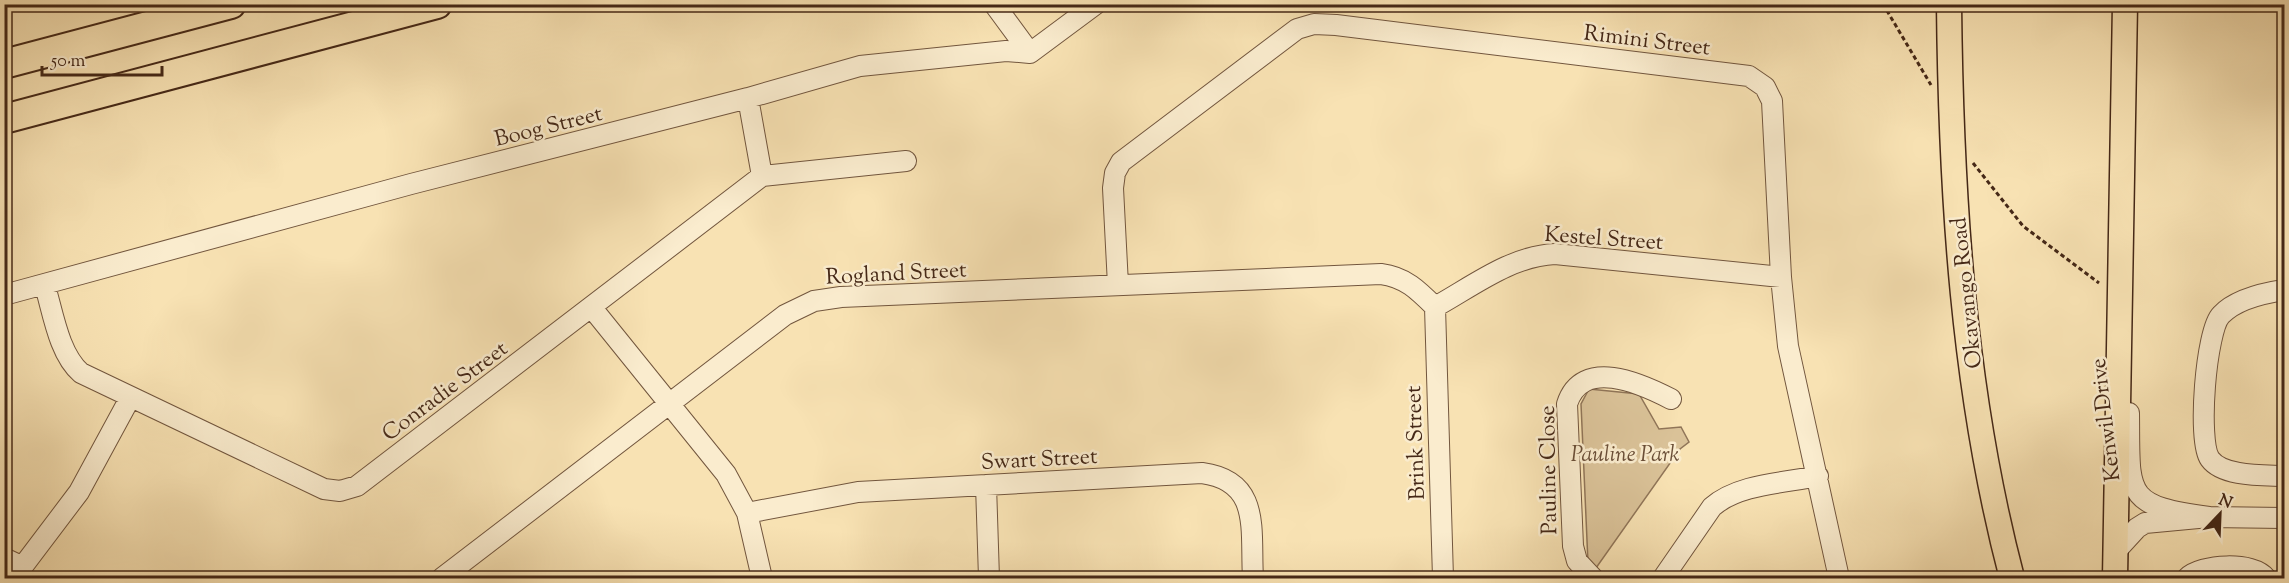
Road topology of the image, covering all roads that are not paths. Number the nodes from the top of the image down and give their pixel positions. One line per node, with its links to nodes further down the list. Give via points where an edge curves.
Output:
1 (231, 4): 8 (highway)
2 (437, 4): 10 (highway)
3 (994, 4): 7 (street)
4 (1096, 4): 7 (street)
5 (1950, 4): 41 (main road, Okavango Road, via 1953,140 1967,330)
6 (2125, 4): 20 (main road)
7 (1030, 53): 9 (street, Boog Street, via 1006,51 878,62)
8 (6, 63)
9 (748, 98): 12 (street); 15 (street, Boog Street, via 411,184)
10 (4, 119)
11 (906, 161): 12 (street)
12 (762, 176): 19 (street, Conradie Street)
13 (1781, 277): 14 (street, Rimini Street, via 1772,100 1765,87 1749,76 1314,24 1297,29 1121,162 1113,188); 18 (street, Kestel Street, via 1538,254 1522,258); 25 (street, Rimini Street, via 1788,346)
14 (1118, 285): 18 (street, Rogland Street, via 1381,274 1401,278); 23 (street, Rogland Street, via 814,301 785,315)
15 (45, 286): 17 (street, Boog Street); 21 (street, Conradie Street, via 74,367)
16 (2284, 290): 24 (street, via 2260,294 2235,305 2215,322 2206,394 2205,448 2219,467)
17 (4, 296)
18 (1435, 307): 37 (street, Brink Street)
19 (592, 308): 21 (street, Conradie Street, via 357,486 340,491 324,489); 23 (street)
20 (2118, 336): 28 (street, Kenwil Drive, via 2129,400 2130,467 2138,494 2156,508); 30 (main road)
21 (130, 398): 32 (street, via 79,492)
22 (1671, 399): 38 (street, Pauline Close, via 1642,384 1597,377 1585,379 1570,393 1567,404 1573,546 1577,561)
23 (668, 404): 27 (street, via 726,474); 33 (street, Rogland Street)
24 (2284, 476)
25 (1818, 477): 39 (street, via 1735,492 1722,498); 40 (street, Rimini Street)
26 (986, 485): 27 (street, Swart Street, via 858,492); 35 (street); 36 (street, Swart Street, via 1202,473 1220,476 1242,492 1248,506)
27 (747, 513): 34 (street)
28 (2209, 516): 29 (street, Kenwil Drive); 30 (street, Kenwil Drive, via 2145,523)
29 (2284, 518)
30 (2115, 552): 42 (main road)
31 (4, 558): 32 (street)
32 (19, 573)
33 (442, 579)
34 (762, 579)
35 (988, 579)
36 (1253, 579)
37 (1443, 579)
38 (1593, 579)
39 (1663, 579)
40 (1839, 579)
41 (2012, 579)
42 (2115, 579)
43 (2187, 579): 44 (street, via 2198,571 2247,566)
44 (2265, 579)

